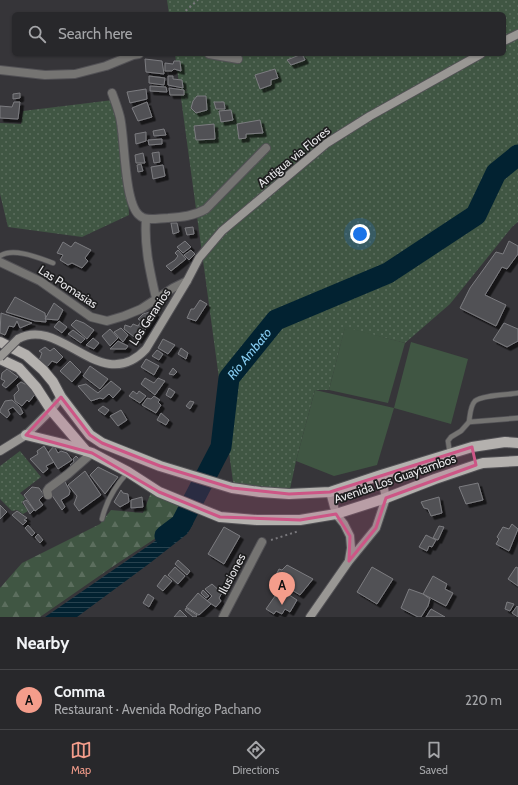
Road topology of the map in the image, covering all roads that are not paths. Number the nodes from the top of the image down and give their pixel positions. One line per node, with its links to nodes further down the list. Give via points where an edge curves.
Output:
1 (518, 34): 2 (street)
2 (506, 40)
3 (131, 56): 7 (street, via 75,74 46,75)
4 (221, 56): 6 (street)
5 (477, 56): 14 (street, Antigua via Flores, via 327,143 222,231 199,258)
6 (238, 59)
7 (0, 70)
8 (112, 93): 10 (street, via 120,116 133,209)
9 (266, 148): 10 (street, via 206,209 182,217)
10 (146, 219): 15 (street, via 146,252)
11 (0, 256): 13 (lane, via 4,253 30,255)
12 (0, 262): 15 (street, Las Pomasias, via 40,281 91,317 107,321 142,309)
13 (53, 263)
14 (187, 281): 15 (street, Las Pomasias); 17 (street, Los Geranios, bridge, via 146,349 132,360 114,365 98,362 47,335 32,335 18,339)
15 (156, 298)
16 (0, 342): 19 (main road, Avenida Los Guaytambos, via 26,355 43,370)
17 (0, 358): 20 (main road, Avenida Los Guaytambos, via 19,368 36,387)
18 (518, 393): 22 (lane, via 481,398 474,402)
19 (61, 398): 20 (street); 33 (main road, Avenida Los Guaytambos, via 90,435 102,443 160,466 232,488 289,494)
20 (51, 410): 23 (street); 27 (main road, Avenida Los Guaytambos)
21 (518, 418): 22 (lane)
22 (469, 422): 28 (lane, via 448,441)
23 (26, 435): 26 (street); 27 (main road)
24 (518, 443): 25 (main road, Avenida Los Guaytambos, via 505,442)
25 (472, 447): 28 (main road, Avenida Los Guaytambos); 30 (main road)
26 (0, 451)
27 (89, 452): 31 (main road, Avenida Los Guaytambos); 34 (street, via 68,474 49,488)
28 (450, 454): 32 (main road, Avenida Los Guaytambos)
29 (518, 461): 30 (main road, Avenida Los Guaytambos)
30 (476, 465): 35 (main road, Avenida Los Guaytambos)
31 (128, 472): 36 (main road, Avenida Los Guaytambos, via 159,492 226,518 300,520); 37 (lane, via 110,498)
32 (381, 474): 33 (main road, Avenida Los Guaytambos); 35 (street)
33 (330, 492): 36 (street)
34 (48, 495)
35 (386, 498): 36 (main road, Avenida Los Guaytambos); 39 (street, via 376,528)
36 (336, 514): 39 (street, via 350,536)
37 (102, 519)
38 (262, 542): 40 (street, Ilusiones)
39 (349, 561): 41 (street)
40 (223, 617)
41 (310, 617)

